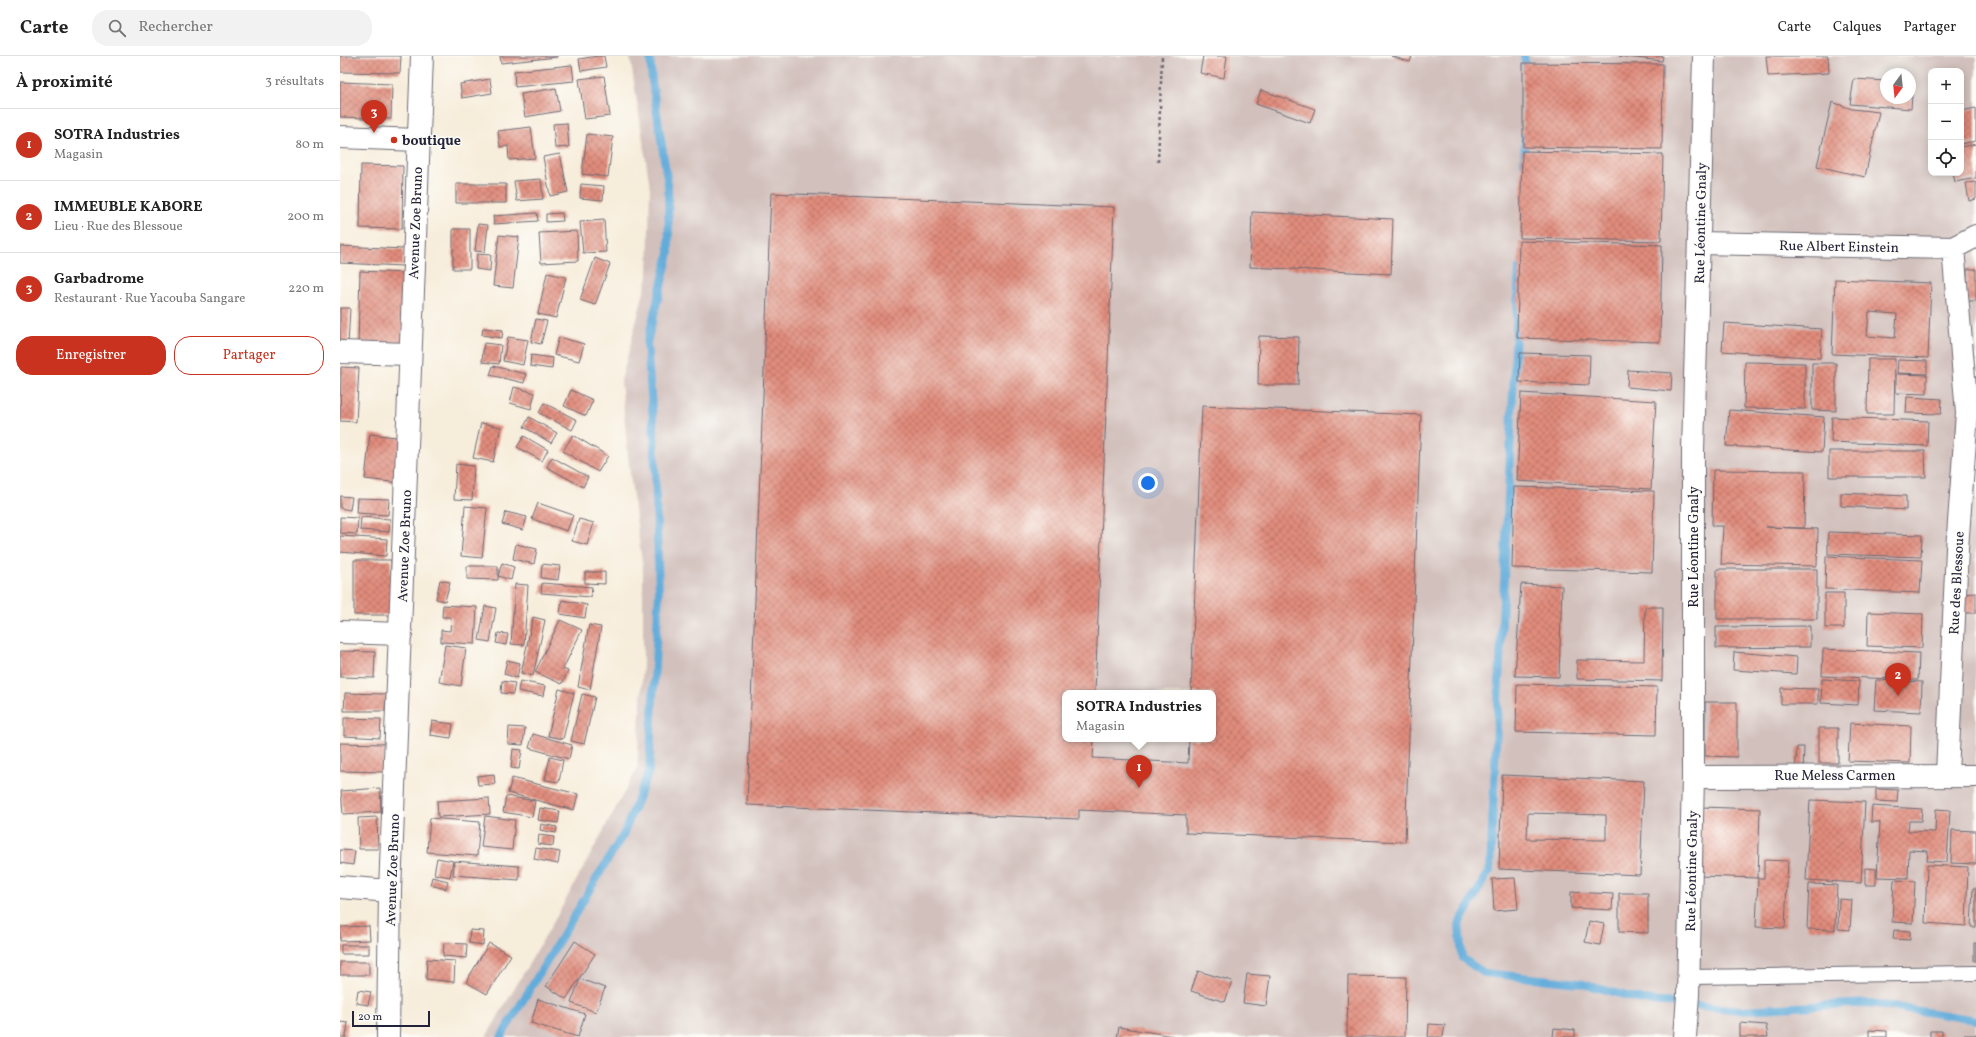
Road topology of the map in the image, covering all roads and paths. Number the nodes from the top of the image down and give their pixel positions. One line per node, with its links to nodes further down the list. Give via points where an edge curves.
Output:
1 (422, 56): 5 (street, Avenue Zoe Bruno)
2 (1162, 56): 6 (path)
3 (1704, 56): 8 (street, Rue Léontine Gnaly)
4 (340, 137): 5 (street)
5 (418, 140): 11 (street, Avenue Zoe Bruno)
6 (1158, 162)
7 (1976, 236): 9 (street, Rue Albert Einstein)
8 (1699, 242): 9 (street, Rue Albert Einstein); 17 (street, Rue Léontine Gnaly, via 1693,451)
9 (1952, 248): 12 (street, Rue des Blessoue)
10 (340, 352): 11 (street)
11 (410, 354): 14 (street, Avenue Zoe Bruno)
12 (1972, 413): 15 (street, Rue des Blessoue, via 1957,549)
13 (340, 632): 14 (street)
14 (401, 634): 19 (street, Avenue Zoe Bruno)
15 (1947, 775): 16 (street, Rue Meless Carmen); 17 (street, Rue Meless Carmen)
16 (1976, 776)
17 (1693, 777): 21 (street, Rue Léontine Gnaly)
18 (340, 887): 19 (street)
19 (390, 891): 23 (street, Avenue Zoe Bruno)
20 (1976, 973): 21 (lane)
21 (1689, 986): 22 (street, Rue Léontine Gnaly)
22 (1686, 1030)
23 (388, 1037)

